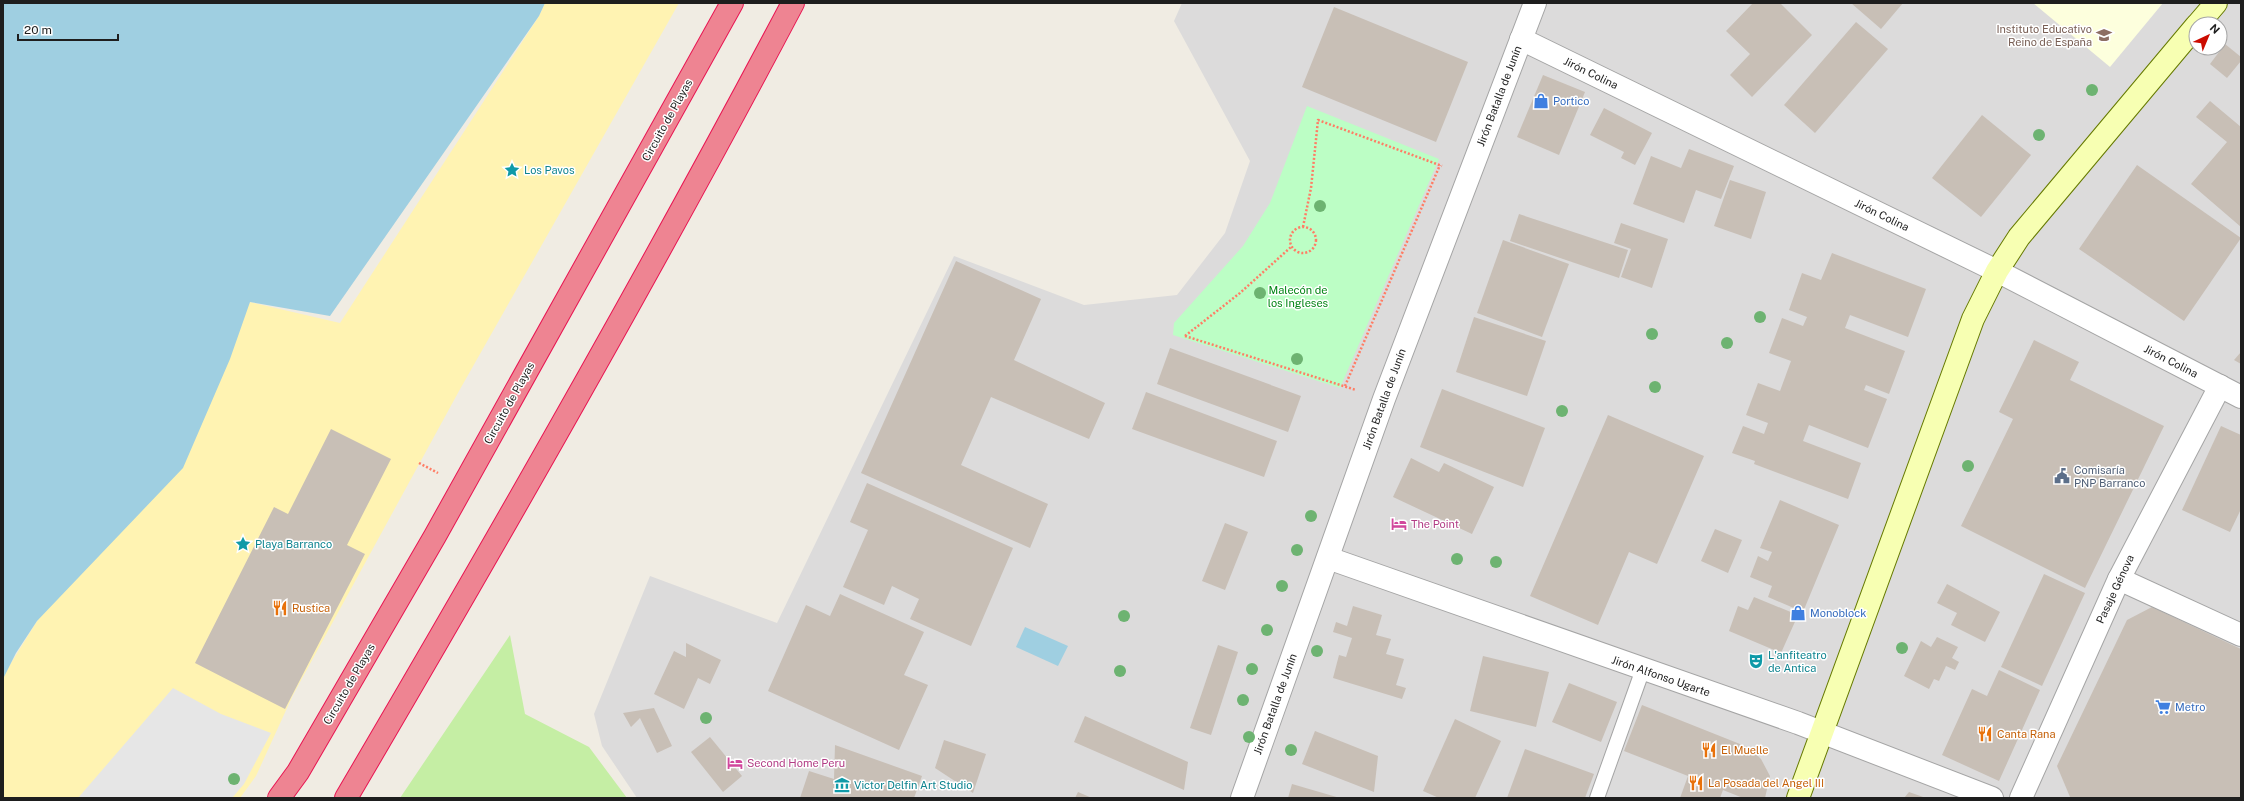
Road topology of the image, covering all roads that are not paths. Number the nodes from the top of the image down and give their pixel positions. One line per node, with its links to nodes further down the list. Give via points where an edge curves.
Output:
1 (732, 3): 16 (highway, Circuito de Playas, via 435,536 298,772)
2 (793, 3): 17 (highway, via 722,138 495,544)
3 (1535, 3): 7 (street, Jirón Batalla de Junín)
4 (2216, 3): 5 (main road)
5 (2205, 16)
6 (2188, 36): 8 (main road, via 2020,237)
7 (1520, 39): 8 (street, Jirón Colina); 11 (street, Jirón Batalla de Junín, via 1384,398)
8 (1997, 271): 9 (street, Jirón Colina); 15 (main road, via 1973,318)
9 (2220, 386): 10 (street, Jirón Colina); 12 (street, Pasaje Génova)
10 (2241, 397)
11 (1328, 558): 14 (street, Jirón Alfonso Ugarte); 18 (street, Jirón Batalla de Junín)
12 (2119, 579): 13 (street); 22 (street, Pasaje Génova)
13 (2241, 635)
14 (1643, 670): 15 (street, Jirón Alfonso Ugarte, via 1798,723); 19 (lane)
15 (1822, 734): 20 (main road); 21 (street, Jirón Alfonso Ugarte)
16 (279, 798)
17 (346, 798)
18 (1242, 798)
19 (1597, 798)
20 (1798, 798)
21 (1992, 798)
22 (2021, 798)

